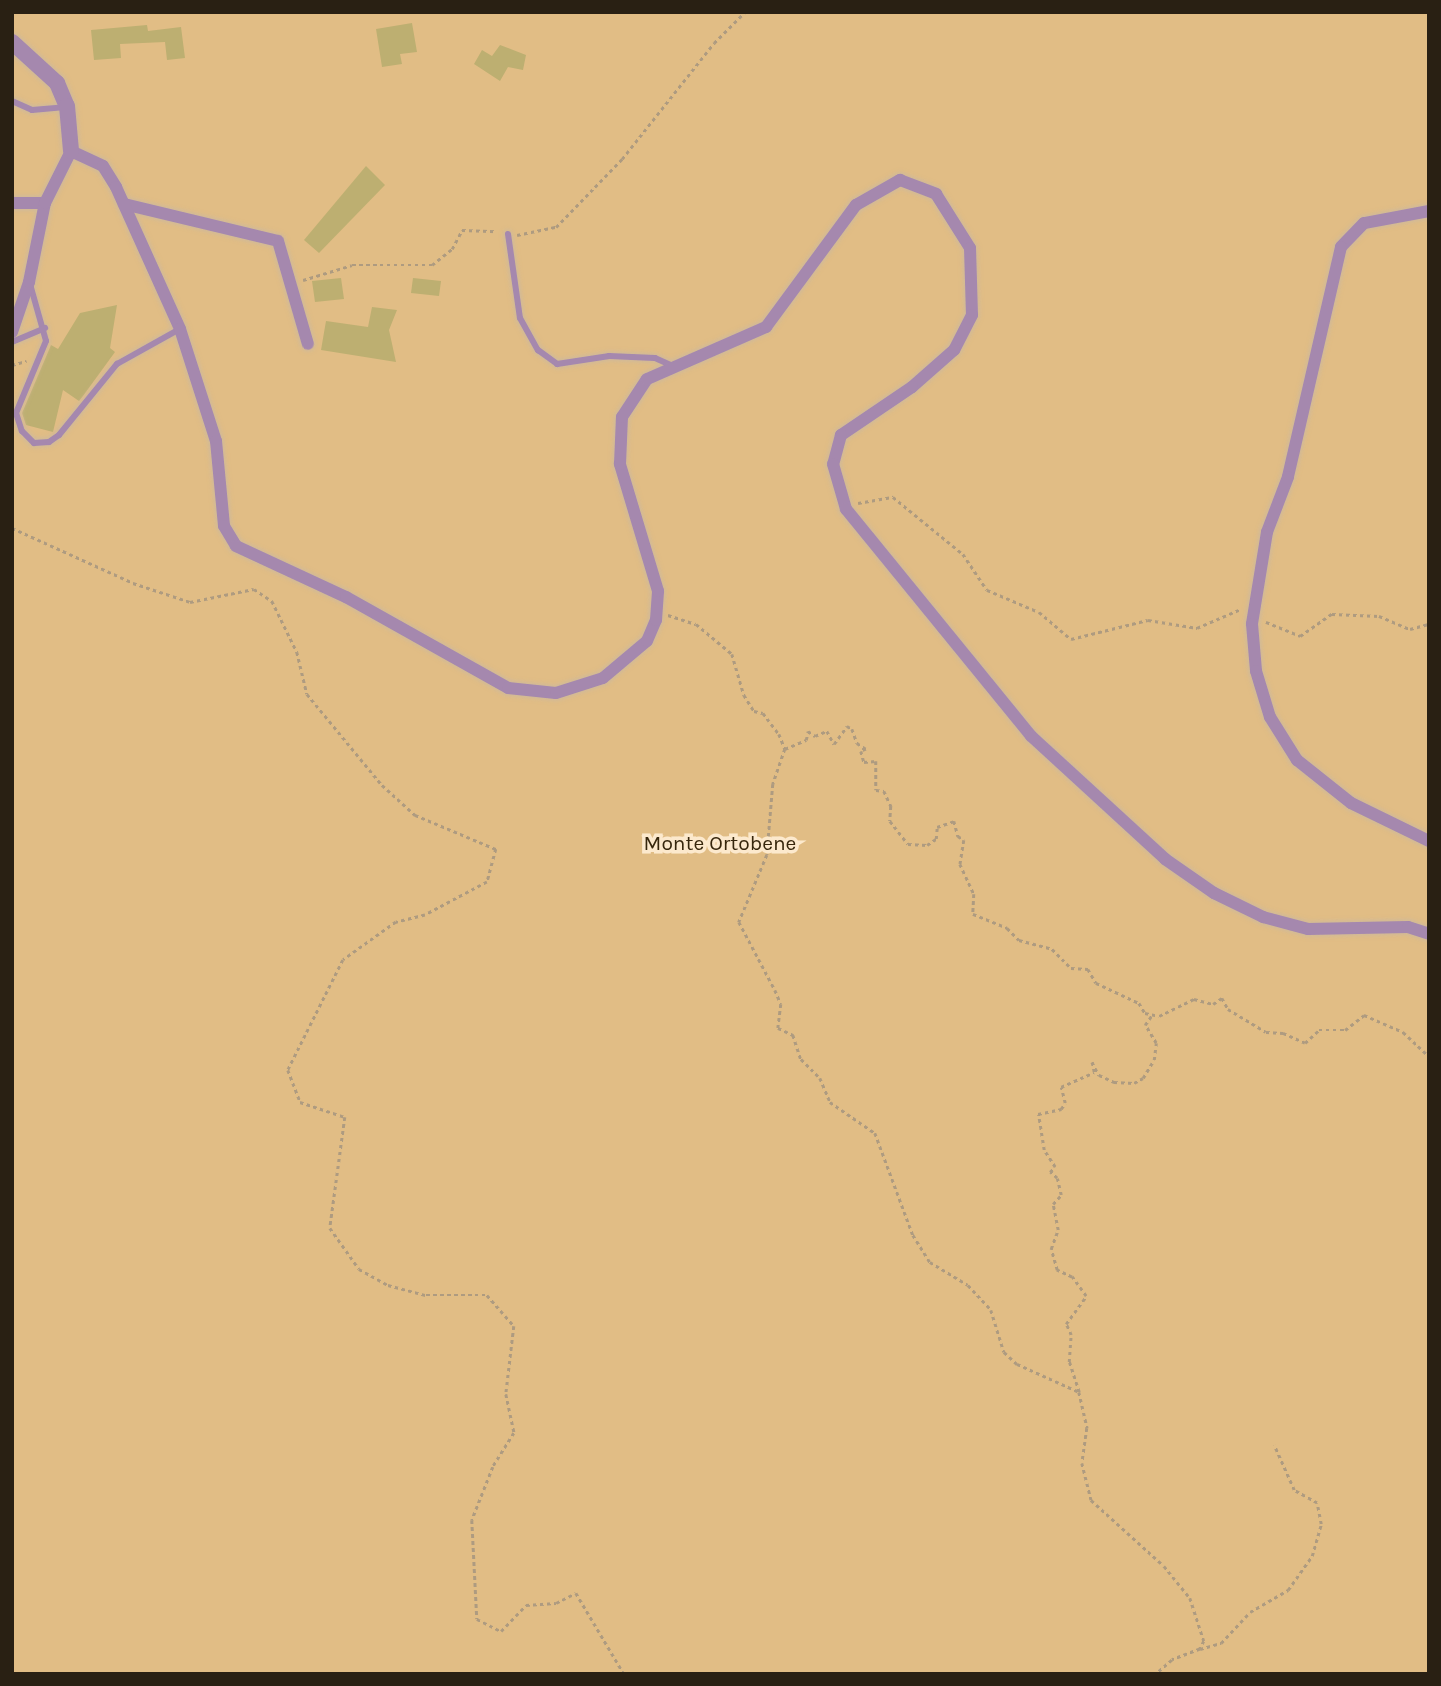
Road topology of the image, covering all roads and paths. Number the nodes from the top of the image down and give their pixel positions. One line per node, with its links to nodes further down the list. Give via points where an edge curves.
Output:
1 (745, 12): 10 (path, via 714,43 622,159 556,227 535,229 526,236)
2 (12, 42): 4 (street, via 57,83)
3 (12, 101): 4 (lane, via 32,110)
4 (67, 106): 5 (street)
5 (71, 150): 7 (street); 8 (street, via 103,166)
6 (12, 203): 7 (street)
7 (45, 204): 11 (street)
8 (124, 204): 12 (street, via 278,241); 14 (street)
9 (1429, 211): 21 (street, via 1364,223 1341,247 1288,477 1268,532)
10 (509, 234): 12 (path, via 483,228 462,230 452,248 432,265 352,265 307,277); 18 (lane, via 520,318 538,350 557,364 609,356 655,358)
11 (29, 282): 13 (lane); 15 (street)
12 (292, 288): 17 (street)
13 (45, 328): 14 (lane, via 46,341 16,412 22,431 34,443 49,442 59,435 117,364); 16 (lane)
14 (180, 330): 22 (street, via 216,441 224,526 236,546 346,597 508,688 556,693 603,678 647,641)
15 (12, 332)
16 (12, 342)
17 (308, 344)
18 (677, 368): 19 (street, via 766,327 856,205 900,180 936,194 970,247 972,315 954,350 893,401 841,435 833,464); 22 (street, via 647,379 622,417 620,464 658,592)
19 (846, 509): 21 (path, via 866,498 893,497 963,554 987,590 1039,612 1071,639 1148,620 1197,628); 26 (street, via 1031,736 1165,859 1214,893 1263,917 1308,929 1408,927)
20 (12, 528): 32 (path, via 133,583 190,602 254,589 272,601 297,652 307,694 382,785 415,815 496,849 487,882 425,915 396,922 343,960 288,1070 300,1102 345,1117 330,1227 359,1269 388,1285 426,1295 487,1295 514,1326 506,1394 514,1433 493,1467 472,1520 477,1619 500,1631 526,1605 556,1603 576,1593)
21 (1256, 603): 23 (path, via 1266,623 1300,636 1332,614 1379,616 1410,629); 25 (street, via 1252,624 1256,671 1270,717 1297,760 1351,803)
22 (656, 614): 24 (path, via 696,624 732,654 744,695 754,712 763,713 779,734)
23 (1429, 624)
24 (785, 749): 27 (path, via 806,740 808,732 815,736 827,731 834,744 847,726 852,729 857,743 866,750 861,751 864,762 876,761 873,782 891,806 890,821 900,838 917,848 927,845 936,839 937,827 954,821 964,840 960,864 974,894 973,914 1007,928 1019,940 1052,949 1071,968 1088,969 1096,983 1120,992); 29 (path, via 773,784 767,855 738,922 775,990 780,1004 778,1028 793,1035 801,1059 820,1078 830,1101 875,1133 913,1235 930,1262 968,1285 991,1310 1004,1352 1017,1364)
25 (1429, 841)
26 (1429, 934)
27 (1152, 1014): 28 (path, via 1194,999 1213,1004 1222,998 1228,1009 1266,1032 1283,1033 1305,1043 1319,1030 1345,1030 1364,1015 1403,1032); 29 (path, via 1145,1025 1156,1043 1154,1060 1143,1077 1134,1083 1114,1082 1099,1074 1091,1062 1094,1072 1061,1087 1065,1103 1061,1109 1038,1114 1044,1150 1055,1167 1049,1172 1057,1178 1061,1195 1053,1205 1058,1230 1051,1248 1060,1274 1072,1277 1086,1296 1066,1324 1071,1335 1069,1363)
28 (1429, 1056)
29 (1079, 1392): 31 (path, via 1087,1428 1082,1463 1091,1500 1164,1566 1190,1598 1205,1641)
30 (1274, 1446): 31 (path, via 1294,1490 1317,1503 1321,1524 1312,1556 1288,1590 1250,1612 1222,1643)
31 (1200, 1649): 33 (path, via 1172,1660)
32 (624, 1674)
33 (1156, 1674)

